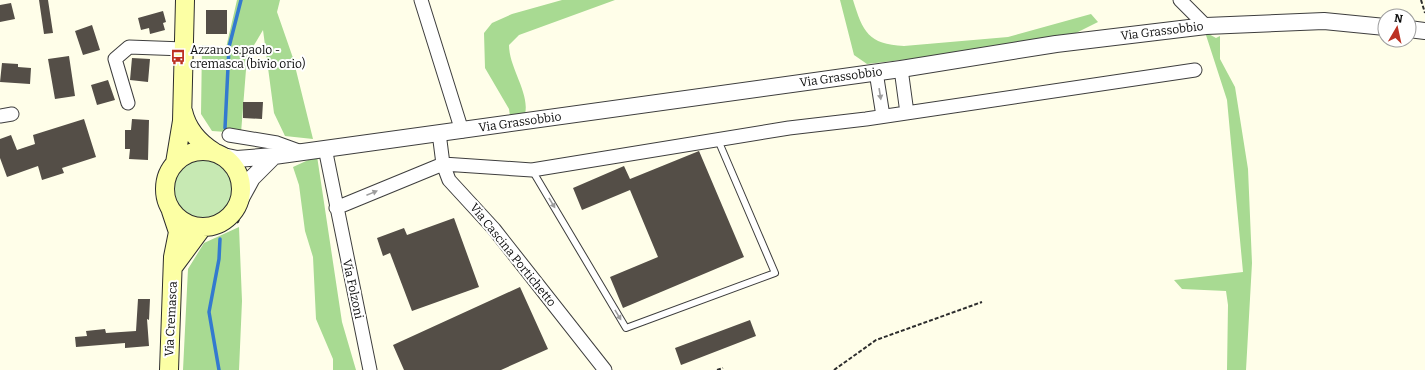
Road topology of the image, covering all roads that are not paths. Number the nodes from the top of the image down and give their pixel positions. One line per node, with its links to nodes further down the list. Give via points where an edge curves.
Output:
1 (185, 0): 6 (main road)
2 (421, 0): 14 (street)
3 (1180, 0): 4 (street)
4 (1206, 26): 5 (street, Via Grassobbio, via 1324,21); 7 (street, Via Grassobbio, via 1056,44)
5 (1377, 26)
6 (184, 49): 10 (street, via 129,47 115,59); 11 (main road)
7 (901, 69): 9 (street, Via Grassobbio); 12 (street)
8 (1196, 70): 12 (street)
9 (876, 72): 13 (street, one-way to 13); 14 (street, Via Grassobbio)
10 (128, 103)
11 (182, 106): 20 (main road, via 192,132 198,140); 22 (main road)
12 (907, 113): 13 (street)
13 (883, 116): 17 (street)
14 (462, 131): 15 (street, Via Grassobbio)
15 (439, 133): 18 (street, Via Grassobbio); 23 (street, Via Cascina Portichetto)
16 (229, 135): 19 (street, Via Grassobbio, via 277,143)
17 (717, 139): 24 (street); 24 (lane, one-way to 17, via 626,328 775,273)
18 (325, 148): 19 (street, Via Grassobbio); 26 (street, Via Folzoni)
19 (299, 151): 21 (street, Via Grassobbio)
20 (218, 154): 21 (street, Via Grassobbio, via 237,159); 22 (main road, via 207,151 193,152); 25 (main road, via 232,164 239,175)
21 (274, 156): 25 (street, via 252,178)
22 (175, 163): 27 (main road, via 168,172 165,183 166,201)
23 (444, 164): 24 (street); 26 (street, one-way to 23); 32 (street, Via Cascina Portichetto, via 449,180 494,229)
24 (532, 170)
25 (242, 204): 28 (main road, via 225,221)
26 (336, 208): 31 (street, Via Folzoni)
27 (171, 211): 28 (main road, via 185,223); 29 (main road, Via Cremasca, via 178,232 173,257)
28 (207, 231): 29 (main road, Via Cremasca)
29 (174, 267): 30 (main road, Via Cremasca)
30 (169, 370)
31 (370, 370)
32 (605, 370)

